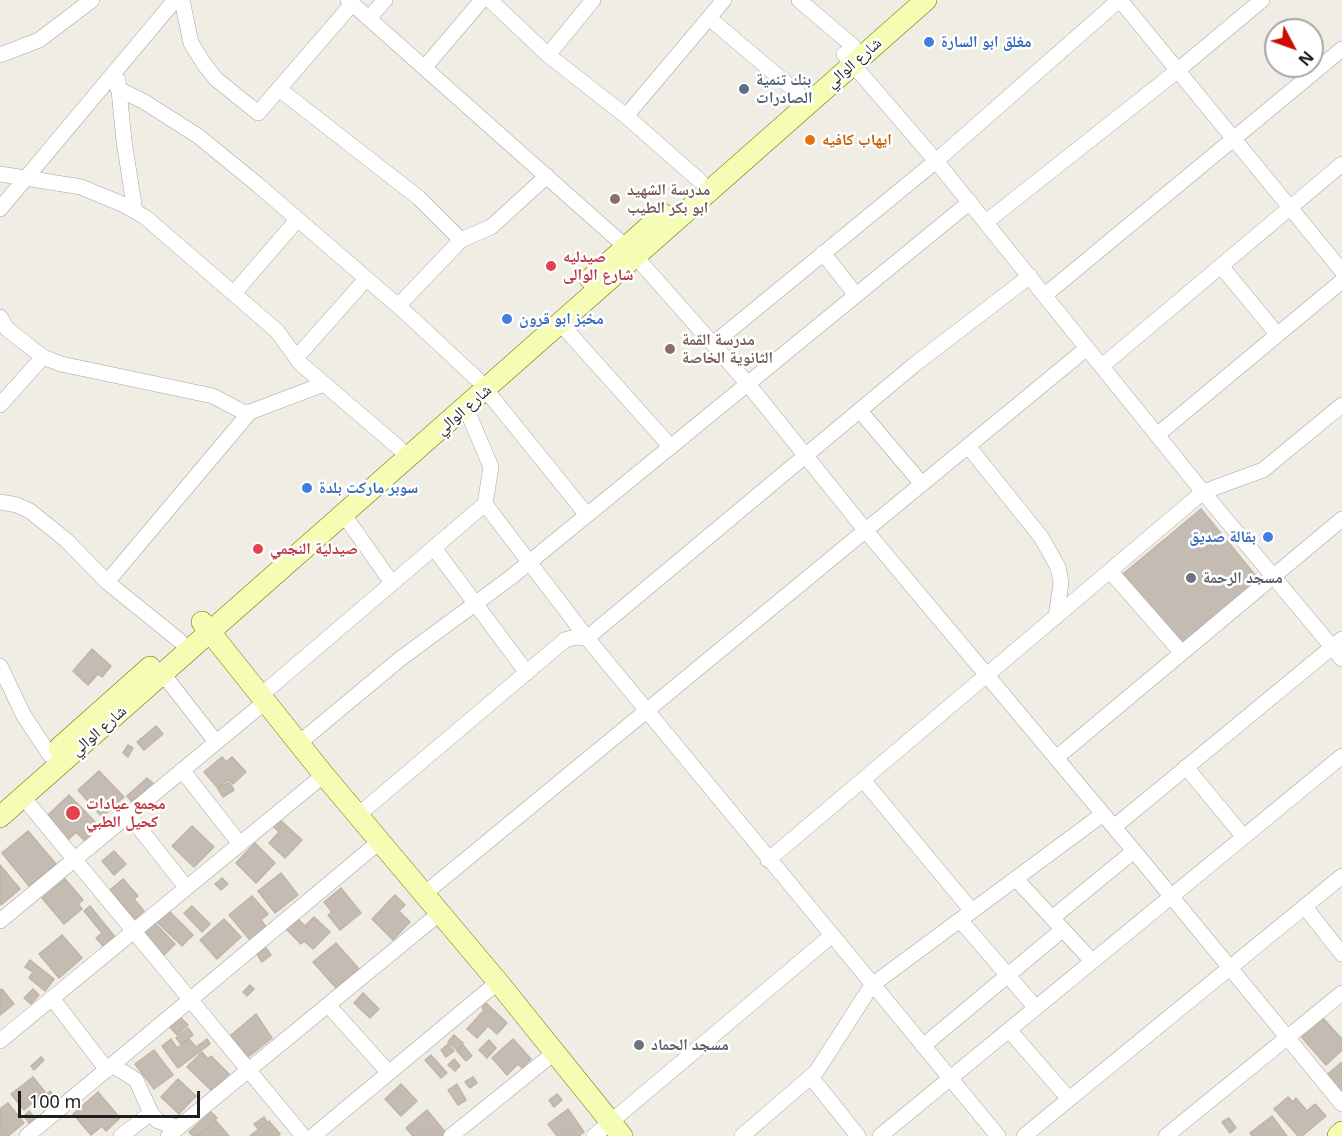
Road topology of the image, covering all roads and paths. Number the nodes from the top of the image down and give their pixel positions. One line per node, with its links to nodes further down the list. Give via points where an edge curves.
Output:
1 (92, 0): 19 (street, via 39,40)
2 (175, 0): 21 (street)
3 (182, 0): 25 (street, via 191,43 216,79 258,113)
4 (385, 0): 15 (street)
5 (483, 0): 22 (street)
6 (490, 0): 18 (street)
7 (593, 0): 18 (street)
8 (724, 0): 16 (street)
9 (799, 0): 20 (street)
10 (907, 0): 20 (street, شارع الوالي)
11 (926, 0): 20 (street, شارع الوالي)
12 (1120, 0): 23 (street); 29 (street)
13 (1262, 0): 23 (street)
14 (350, 2): 15 (street); 25 (street)
15 (369, 18): 22 (street)
16 (709, 18): 26 (street); 27 (street)
17 (1342, 49): 28 (street)
18 (548, 54): 27 (street)
19 (0, 55)
20 (850, 55): 26 (street, شارع الوالي); 29 (street); 42 (street, شارع الوالي)
21 (118, 65): 24 (street); 33 (street)
22 (425, 67): 32 (street)
23 (1177, 71): 28 (street); 40 (street)
24 (118, 89): 38 (street); 39 (street, via 198,136)
25 (279, 89): 41 (street, via 391,175)
26 (799, 94): 34 (street, شارع الوالي)
27 (626, 116): 34 (street)
28 (1232, 138): 36 (street); 51 (street)
29 (936, 161): 35 (street); 43 (street)
30 (1342, 164): 36 (street)
31 (0, 174): 33 (street)
32 (548, 176): 41 (street, via 491,227); 42 (street)
33 (27, 177): 37 (street); 38 (street, via 81,187)
34 (700, 181): 42 (street, شارع الوالي)
35 (970, 202): 40 (street); 50 (street)
36 (1289, 208): 44 (street); 45 (street)
37 (0, 209)
38 (135, 211): 49 (street)
39 (297, 220): 47 (street); 49 (street)
40 (986, 222): 46 (street)
41 (461, 240): 52 (street)
42 (631, 252): 54 (street, شارع الوالي); 56 (street); 63 (street, شارع الوالي)
43 (823, 253): 50 (street); 56 (street)
44 (1221, 266): 55 (street); 60 (street)
45 (1342, 271)
46 (1030, 276): 51 (street); 67 (street)
47 (366, 279): 52 (street); 59 (street)
48 (1342, 280): 55 (street)
49 (234, 293): 59 (street, via 278,331)
50 (856, 295): 62 (street)
51 (1045, 295): 57 (street)
52 (398, 306): 63 (street)
53 (0, 317): 58 (street, via 7,329)
54 (561, 324): 63 (street, شارع الوالي); 71 (street)
55 (1277, 334): 69 (street)
56 (713, 344): 62 (street)
57 (1088, 348): 60 (street); 70 (street)
58 (43, 357): 64 (street); 68 (street, via 213,396)
59 (297, 358): 61 (street)
60 (1102, 366): 69 (street)
61 (324, 384): 68 (street); 72 (street)
62 (748, 384): 71 (street); 73 (street)
63 (482, 385): 66 (street, شارع الوالي); 72 (street, شارع الوالي); 79 (street)
64 (0, 405)
65 (1342, 405): 75 (street, via 1263,470)
66 (466, 408): 77 (street, via 491,467); 78 (street, شارع الوالي)
67 (860, 411): 73 (street); 74 (street)
68 (250, 412): 86 (street)
69 (1158, 435): 75 (street)
70 (968, 446): 74 (street); 89 (street, via 1035,530 1058,567 1061,583)
71 (671, 447): 79 (street)
72 (399, 448): 90 (street, شارع الوالي)
73 (806, 456): 81 (street); 91 (street)
74 (922, 484): 81 (street)
75 (1203, 492): 84 (street); 85 (street)
76 (0, 502): 86 (street, via 30,511 66,540)
77 (485, 504): 82 (street); 83 (street)
78 (344, 515): 87 (street); 90 (street, شارع الوالي)
79 (587, 515): 83 (street)
80 (1342, 519): 85 (street)
81 (866, 531): 98 (street); 100 (street)
82 (434, 548): 87 (street); 88 (street)
83 (528, 563): 88 (street); 91 (street)
84 (1110, 571): 89 (street); 94 (street)
85 (1273, 576): 93 (street); 94 (street)
86 (107, 582): 92 (street)
87 (392, 583): 99 (street)
88 (475, 604): 96 (street); 102 (street, via 400,659)
89 (1056, 617): 98 (street)
90 (206, 627): 92 (street, شارع الوالي); 97 (street, شارع الوالي); 99 (street)
91 (587, 638): 96 (street, via 566,640); 100 (street)
92 (180, 640): 103 (street, شارع الوالي)
93 (1339, 648): 106 (street)
94 (1181, 652): 105 (street)
95 (0, 666): 103 (street, via 24,716)
96 (527, 673): 114 (street)
97 (163, 674): 101 (street); 110 (street, شارع الوالي)
98 (987, 675): 105 (street); 109 (street)
99 (262, 699): 101 (street); 102 (street)
100 (647, 710): 122 (street); 126 (street)
101 (216, 742): 107 (street)
102 (298, 743): 108 (street)
103 (50, 755): 111 (street, شارع الوالي)
104 (1342, 756): 117 (street)
105 (1056, 758): 112 (street)
106 (1186, 767): 116 (street); 117 (street)
107 (182, 770): 113 (street); 119 (street)
108 (324, 775): 114 (street); 119 (street)
109 (864, 781): 122 (street); 130 (street)
110 (23, 797): 115 (street, شارع الوالي); 121 (street)
111 (0, 799)
112 (1103, 814): 116 (street); 124 (street)
113 (129, 815): 121 (street); 125 (street)
114 (358, 815): 118 (street)
115 (0, 817)
116 (1114, 826): 120 (street)
117 (1244, 836): 127 (street)
118 (379, 842): 126 (street); 144 (street)
119 (240, 844): 125 (street)
120 (1134, 850): 127 (street); 131 (street)
121 (75, 859): 132 (street); 133 (street)
122 (768, 860): 135 (street)
123 (1342, 876): 128 (street)
124 (1016, 879): 130 (street); 131 (street)
125 (186, 887): 133 (street)
126 (424, 894): 129 (street)
127 (1171, 896): 137 (street); 138 (street)
128 (1305, 907): 136 (street); 138 (street)
129 (440, 913): 140 (street); 145 (street)
130 (966, 915): 139 (street); 141 (street)
131 (1052, 918): 134 (street)
132 (0, 921)
133 (133, 930): 143 (street); 144 (street)
134 (1062, 930): 137 (street); 139 (street)
135 (831, 936): 141 (street); 161 (street)
136 (1342, 954)
137 (1092, 961): 146 (street)
138 (1231, 968): 148 (street); 157 (street)
139 (1008, 975): 146 (street); 150 (street)
140 (498, 982): 151 (street); 154 (street)
141 (872, 985): 150 (street); 155 (street)
142 (1342, 993): 148 (street)
143 (52, 998): 149 (street); 152 (street)
144 (190, 1000): 152 (street); 153 (street)
145 (329, 1006): 153 (street); 154 (street)
146 (1036, 1008): 147 (street)
147 (1009, 1030): 156 (street); 157 (street)
148 (1288, 1037): 158 (street); 173 (street)
149 (0, 1041)
150 (923, 1046): 156 (street)
151 (554, 1053): 161 (street); 167 (street)
152 (109, 1067): 159 (street, via 136,1080); 163 (street)
153 (250, 1071): 160 (street); 165 (street)
154 (389, 1073): 166 (street)
155 (811, 1077): 168 (street); 169 (street)
156 (950, 1079): 170 (street); 171 (street)
157 (1069, 1099): 172 (street)
158 (1342, 1104)
159 (151, 1113): 160 (street); 164 (street)
160 (173, 1132)
161 (609, 1132)
162 (1342, 1132): 174 (street)
163 (27, 1136)
164 (121, 1136)
165 (303, 1136)
166 (313, 1136)
167 (451, 1136)
168 (742, 1136)
169 (858, 1136)
170 (880, 1136)
171 (998, 1136)
172 (1024, 1136)
173 (1166, 1136)
174 (1338, 1136)

